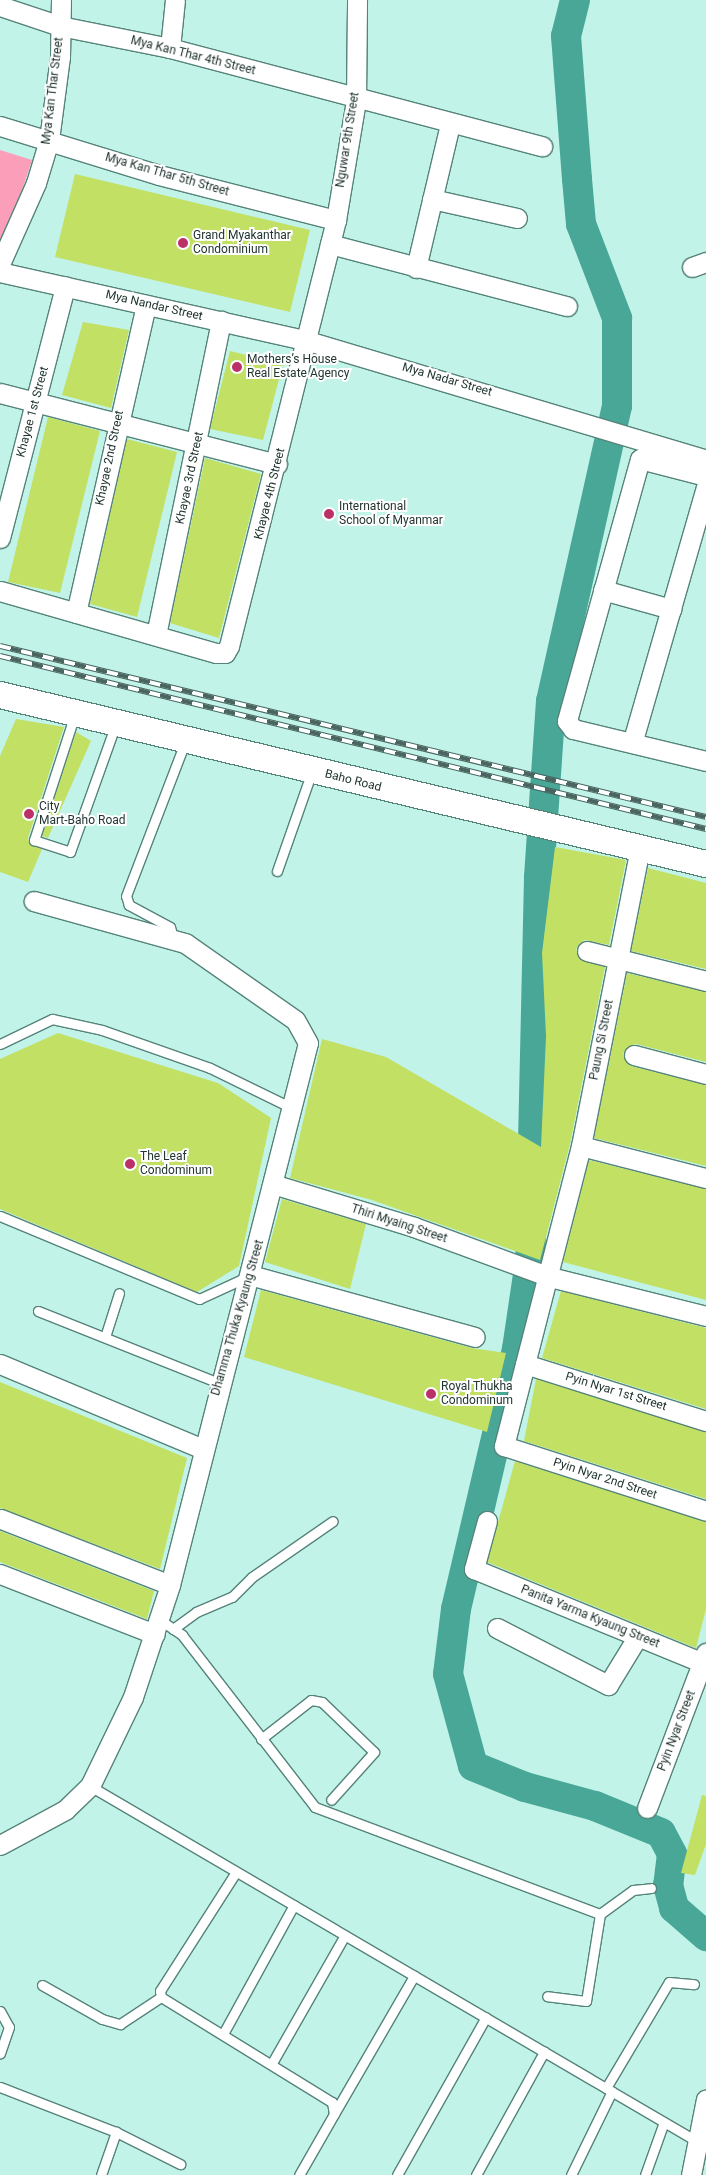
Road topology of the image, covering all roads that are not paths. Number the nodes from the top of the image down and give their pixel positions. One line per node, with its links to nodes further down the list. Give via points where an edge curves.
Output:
1 (61, 0): 5 (street, Mya Kan Thar Street)
2 (175, 0): 6 (street)
3 (357, 0): 7 (street, Nguwar 9th Street)
4 (0, 6): 5 (street, Mya Kan Thar 4th Street)
5 (60, 26): 6 (street, Mya Kan Thar 4th Street); 10 (street, Mya Kan Thar Street)
6 (170, 48): 7 (street, Mya Kan Thar 4th Street)
7 (356, 100): 8 (street, Mya Kan Thar 4th Street); 14 (street, Nguwar 9th Street)
8 (450, 124): 11 (street, Mya Kan Thar 4th Street); 12 (street)
9 (0, 126): 10 (street, Mya Kan Thar 5th Street)
10 (49, 140): 14 (street, Mya Kan Thar 5th Street); 16 (street, Mya Kan Thar Street, via 36,183)
11 (542, 146)
12 (432, 199): 13 (street); 17 (street)
13 (517, 218)
14 (336, 220): 15 (street, Nguwar 9th Street)
15 (330, 244): 17 (street); 23 (street, Khayae 4th Street)
16 (0, 264)
17 (416, 268): 21 (street)
18 (0, 272): 19 (street, Mya Nandar Street)
19 (65, 286): 20 (street, Mya Nandar Street); 25 (street, Khayae 1st Street)
20 (146, 305): 22 (street, Mya Nandar Street); 26 (street, Khayae 2nd Street)
21 (567, 306)
22 (221, 321): 23 (street, Mya Nandar Street); 27 (street, Khayae 3rd Street)
23 (308, 341): 28 (street, Mya Nadar Street); 29 (street, Khayae 4th Street)
24 (0, 393): 25 (street)
25 (36, 402): 26 (street); 32 (street, Khayae 1st Street)
26 (117, 423): 27 (street); 37 (street, Khayae 2nd Street)
27 (198, 444): 29 (street); 38 (street, Khayae 3rd Street)
28 (706, 460)
29 (277, 464): 38 (street, Khayae 4th Street, via 225,653)
30 (706, 476): 34 (street, via 640,459)
31 (706, 487): 36 (street)
32 (2, 519): 33 (street, Khayae 1st Street)
33 (0, 538)
34 (603, 590): 36 (street); 42 (street, via 568,725)
35 (0, 591): 37 (street)
36 (671, 609): 42 (street)
37 (76, 613): 38 (street)
38 (156, 635)
39 (0, 695): 40 (main road, Baho Road)
40 (75, 714): 41 (main road, Baho Road); 41 (lane, via 34,840 70,852)
41 (116, 725): 43 (main road, Baho Road)
42 (633, 740): 44 (street)
43 (185, 742): 45 (main road, Baho Road); 50 (lane, via 126,896 129,905 170,927)
44 (706, 761)
45 (312, 771): 46 (main road, Baho Road); 48 (lane)
46 (640, 848): 47 (main road, Baho Road); 52 (street, Paung Si Street)
47 (706, 864)
48 (277, 871)
49 (34, 900): 50 (street, Dhamma Thuka Kyaung Street)
50 (173, 938): 57 (street, Dhamma Thuka Kyaung Street, via 295,1020 308,1043)
51 (587, 951): 52 (street)
52 (617, 959): 53 (street); 58 (street, Paung Si Street)
53 (706, 981)
54 (0, 1044): 57 (lane, via 52,1019 102,1030 202,1064)
55 (634, 1055): 56 (street)
56 (706, 1074)
57 (293, 1109): 60 (street, Dhamma Thuka Kyaung Street)
58 (581, 1146): 59 (street); 62 (street, Paung Si Street, via 559,1232)
59 (706, 1178)
60 (276, 1185): 62 (street, Thiri Myaing Street, via 414,1227); 63 (street, Dhamma Thuka Kyaung Street)
61 (0, 1216): 63 (lane, via 200,1299)
62 (535, 1271): 66 (street, Thiri Myaing Street); 70 (street)
63 (250, 1276): 67 (street); 71 (street, Dhamma Thuka Kyaung Street)
64 (119, 1293): 68 (lane)
65 (38, 1311): 68 (lane)
66 (706, 1316)
67 (475, 1337)
68 (105, 1338): 71 (lane)
69 (0, 1364): 73 (street)
70 (525, 1364): 72 (street, Pyin Nyar 1st Street); 74 (street, Pyin Nyar 2nd Street, via 504,1446)
71 (219, 1383): 73 (street, Dhamma Thuka Kyaung Street)
72 (706, 1421)
73 (203, 1449): 79 (street, Dhamma Thuka Kyaung Street)
74 (706, 1511)
75 (1, 1519): 79 (street)
76 (487, 1520): 82 (street, Panita Yarma Kyaung Street, via 474,1569)
77 (333, 1521): 80 (lane, via 252,1578 232,1597)
78 (0, 1574): 80 (street)
79 (170, 1585): 80 (street, Dhamma Thuka Kyaung Street)
80 (163, 1628): 84 (lane, via 230,1694); 85 (street, Dhamma Thuka Kyaung Street)
81 (497, 1628): 82 (street, via 608,1685)
82 (638, 1636): 83 (street, Panita Yarma Kyaung Street)
83 (705, 1660): 87 (street, Pyin Nyar Street)
84 (261, 1739): 86 (lane, via 311,1700 322,1702 374,1752); 92 (lane, via 315,1807)
85 (90, 1786): 88 (street, Dhamma Thuka Kyaung Street, via 65,1810); 89 (lane)
86 (331, 1800)
87 (648, 1808)
88 (4, 1836)
89 (236, 1872): 91 (lane); 98 (lane, via 160,1991)
90 (651, 1888): 92 (lane, via 633,1890)
91 (294, 1905): 93 (lane); 101 (lane)
92 (600, 1914): 97 (lane, via 586,2002)
93 (345, 1935): 94 (lane); 104 (lane)
94 (414, 1976): 100 (lane); 108 (lane)
95 (42, 1984): 98 (lane, via 102,2019 120,2024)
96 (694, 1984): 106 (lane, via 669,1982)
97 (547, 1996)
98 (161, 1997): 101 (lane)
99 (0, 2011): 103 (lane, via 10,2028)
100 (486, 2017): 102 (lane); 115 (lane)
101 (222, 2034): 104 (lane)
102 (544, 2052): 106 (lane); 116 (lane)
103 (0, 2053)
104 (272, 2063): 108 (lane, via 327,2095)
105 (0, 2086): 110 (lane)
106 (609, 2090): 109 (lane); 117 (lane)
107 (706, 2099): 111 (street)
108 (334, 2114): 114 (lane)
109 (664, 2122): 111 (lane); 118 (lane)
110 (116, 2132): 112 (lane); 113 (lane)
111 (698, 2142): 119 (street)
112 (180, 2164)
113 (101, 2175)
114 (299, 2175)
115 (397, 2175)
116 (476, 2175)
117 (572, 2175)
118 (644, 2175)
119 (691, 2175)

